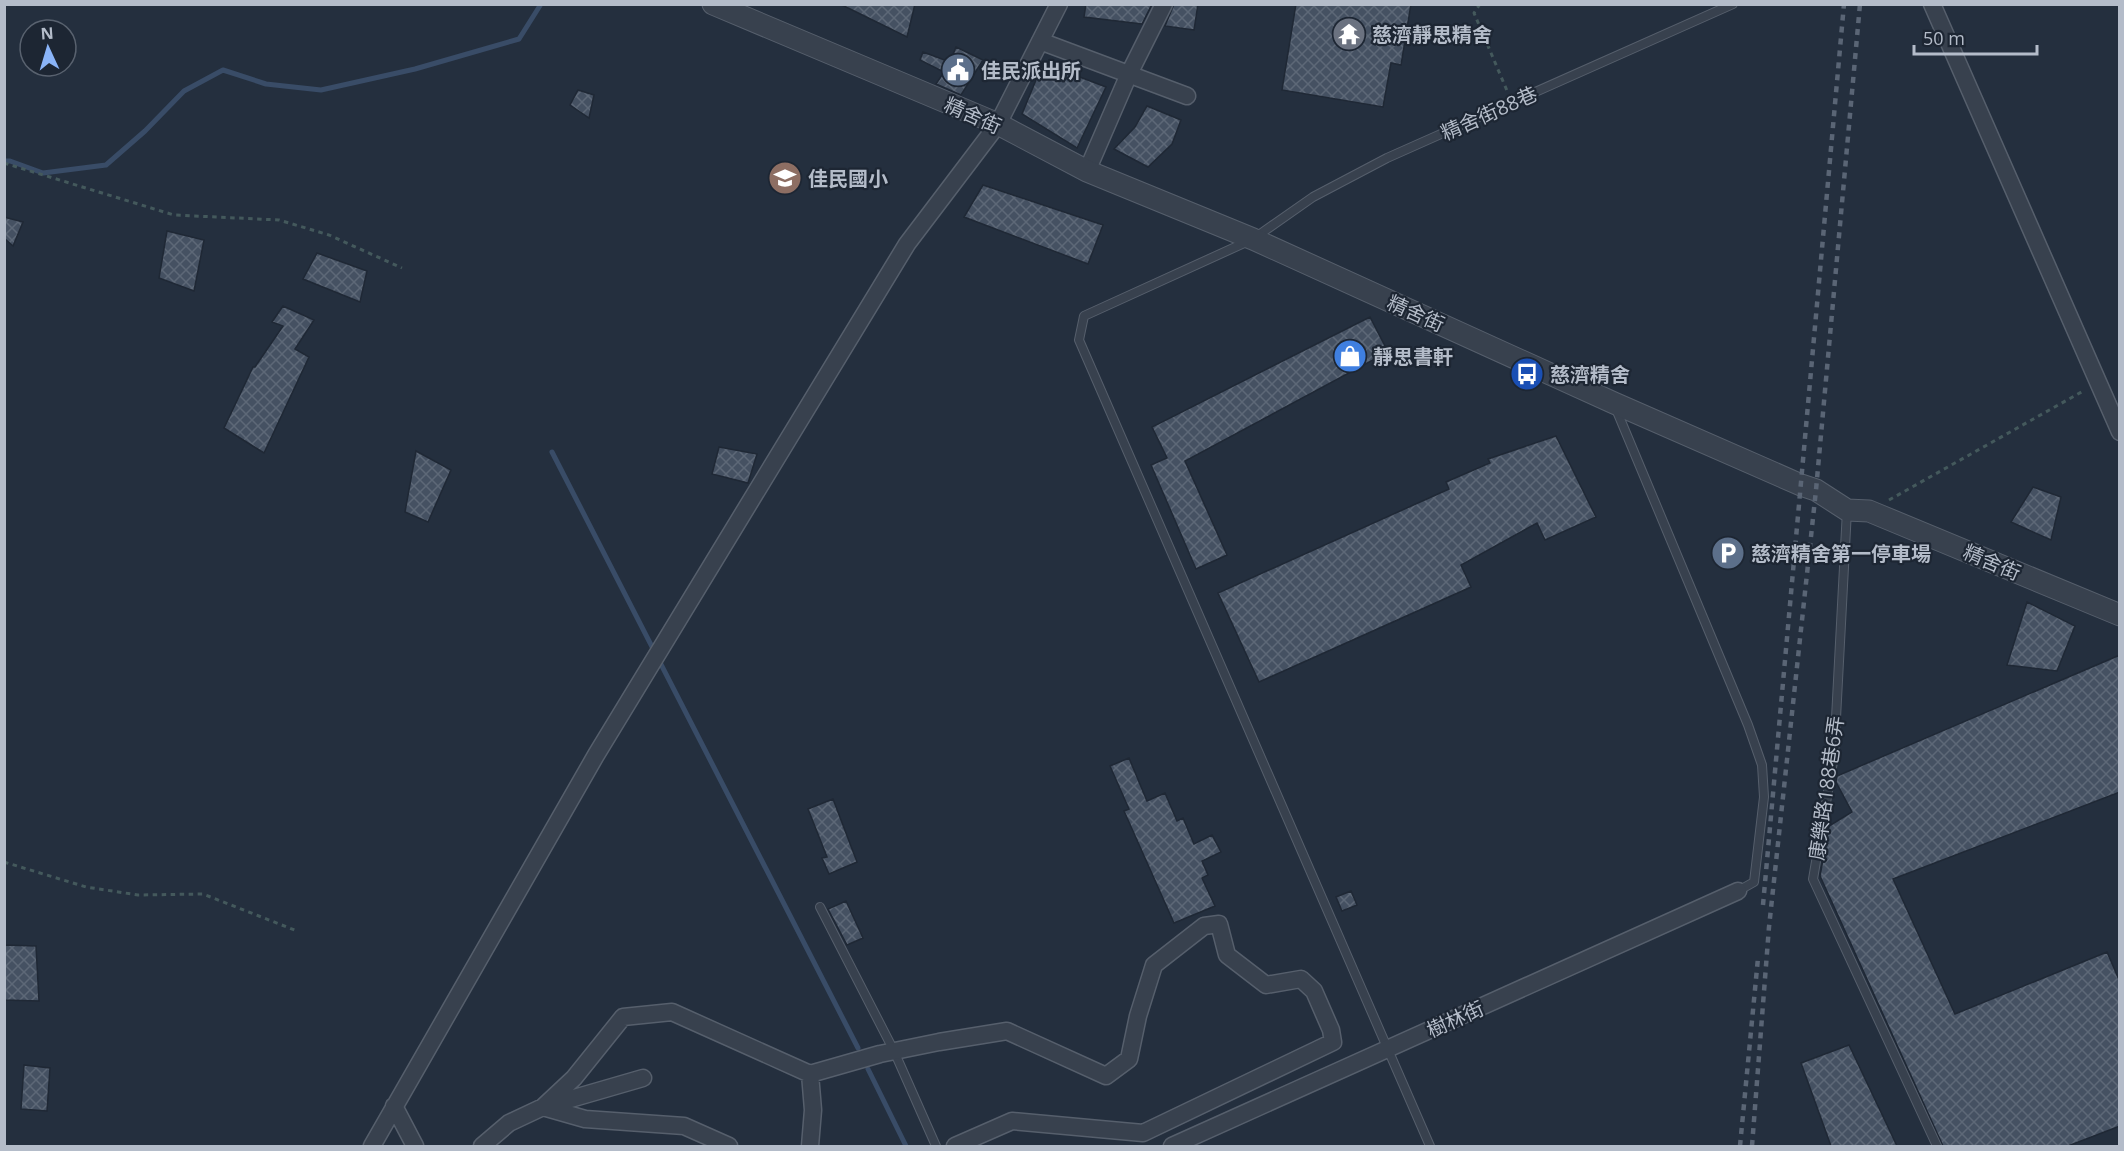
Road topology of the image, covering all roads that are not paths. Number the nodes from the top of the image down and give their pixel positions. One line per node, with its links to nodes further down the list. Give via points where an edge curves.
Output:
1 (713, 4): 9 (street, 精舍街)
2 (1059, 4): 6 (street)
3 (1164, 4): 7 (street)
4 (1733, 4): 11 (lane, 精舍街88巷, via 1387,158 1313,196)
5 (1932, 4): 13 (street)
6 (1040, 41): 7 (street); 9 (street)
7 (1129, 74): 8 (street); 10 (street)
8 (1187, 96)
9 (998, 124): 10 (street, 精舍街); 22 (street, via 907,244 590,764)
10 (1087, 171): 11 (street, 精舍街)
11 (1253, 238): 12 (street, 精舍街); 18 (lane, 精舍街88巷, via 1084,315 1079,340)
12 (1614, 403): 14 (street, 精舍街, via 1816,490); 16 (lane, via 1762,765 1764,797 1754,882)
13 (2120, 432)
14 (1847, 510): 15 (street, 精舍街, via 1869,511); 33 (lane, 康樂路188巷6弄, via 1834,756 1813,879)
15 (2119, 613)
16 (1738, 891): 18 (street, 樹林街)
17 (820, 907): 19 (lane)
18 (1388, 1050): 31 (street, 樹林街); 32 (lane)
19 (894, 1051): 20 (street); 29 (lane); 30 (street, via 1007,1031 1106,1076 1129,1059 1154,965 1204,927 1219,924 1227,955 1266,985 1301,979 1314,991 1331,1030 1333,1042 1143,1133 1012,1121)
20 (810, 1074): 23 (street, via 672,1012 623,1017 574,1078); 28 (street)
21 (643, 1078): 23 (street)
22 (394, 1106): 24 (street); 25 (street)
23 (543, 1107): 26 (street, via 509,1123); 27 (street, via 585,1119 684,1126)
24 (372, 1146)
25 (416, 1146)
26 (482, 1146)
27 (729, 1146)
28 (810, 1146)
29 (936, 1146)
30 (955, 1146)
31 (1172, 1146)
32 (1430, 1146)
33 (1937, 1146)

